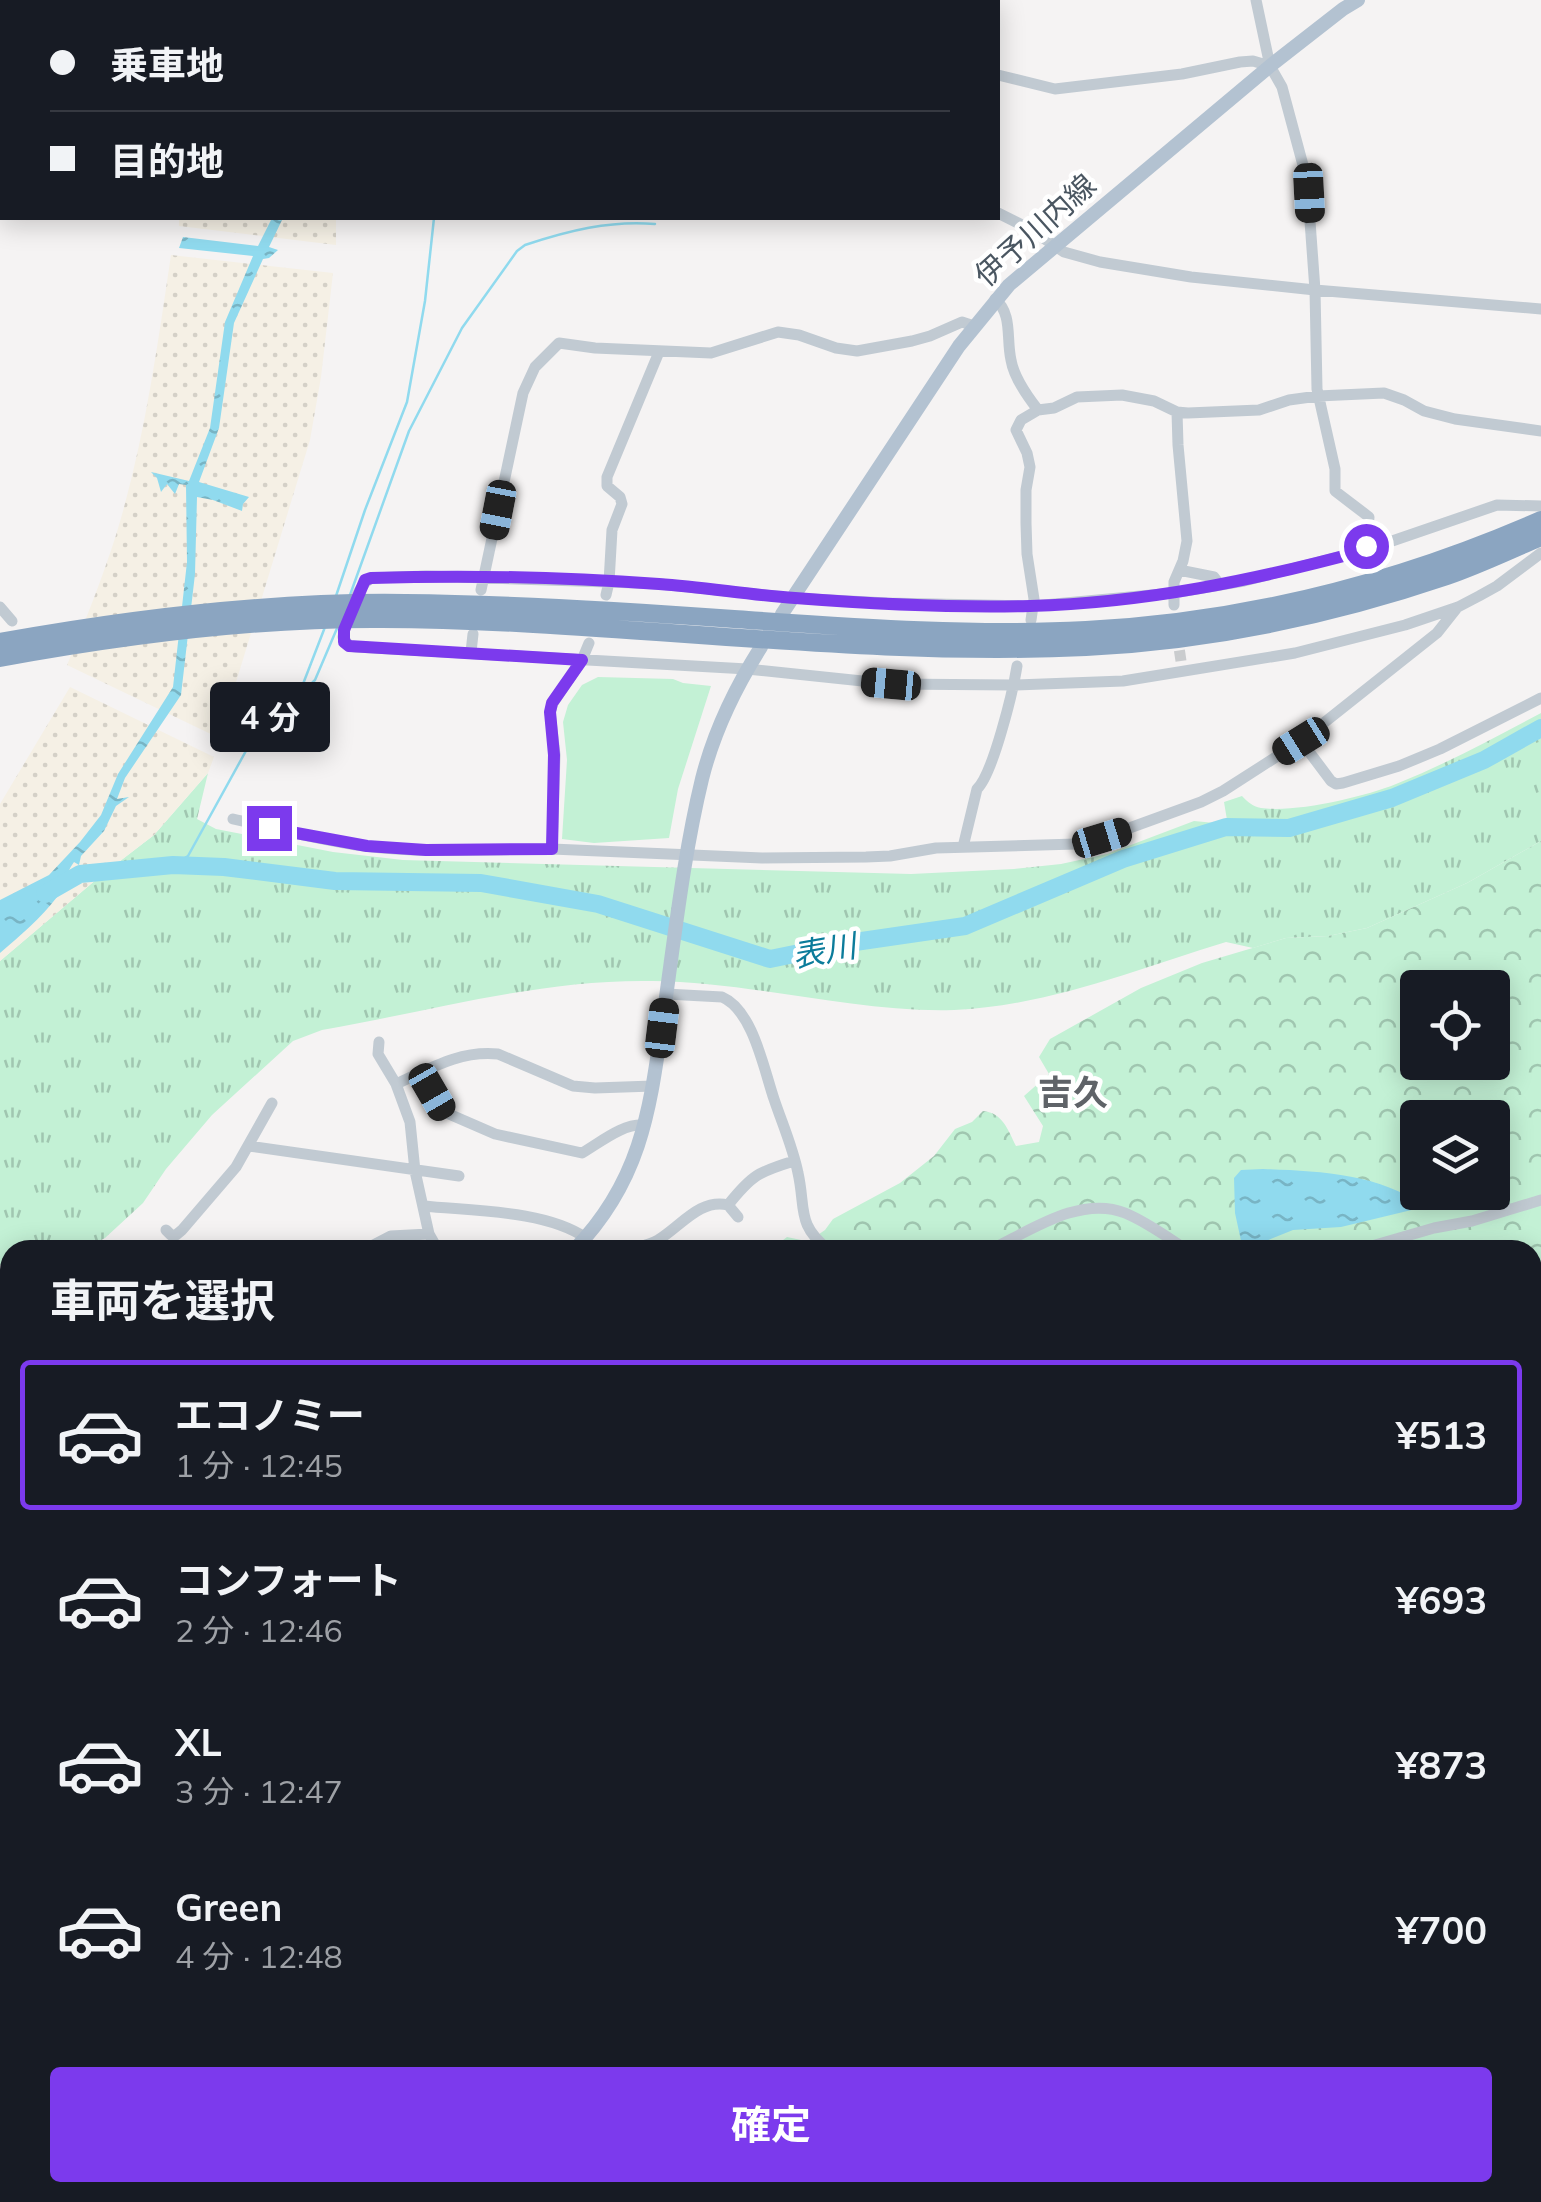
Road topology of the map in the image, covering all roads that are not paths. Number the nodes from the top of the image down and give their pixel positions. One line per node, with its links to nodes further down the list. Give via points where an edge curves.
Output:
1 (1256, 0): 3 (street)
2 (1358, 0): 3 (main road, 伊予川内線)
3 (1270, 66): 4 (street, via 1240,62 1055,88); 6 (main road, 伊予川内線); 7 (street, via 1303,159)
4 (1000, 75)
5 (1000, 214): 6 (street)
6 (1053, 245): 7 (street, via 1118,265); 8 (main road, 伊予川内線)
7 (1315, 290): 9 (street); 12 (street)
8 (996, 299): 10 (main road, 伊予川内線); 13 (street, via 1006,312 1011,364)
9 (1541, 309)
10 (974, 326): 11 (street, via 962,322 930,336 857,350 778,332 712,353); 26 (main road, 伊予川内線)
11 (659, 352): 22 (street, via 559,342 534,367); 24 (street, via 606,480 622,502)
12 (1318, 396): 14 (street, via 1259,410); 15 (street, via 1384,393 1455,420); 19 (street, via 1335,491 1370,517)
13 (1038, 410): 14 (street, via 1077,397 1122,394); 31 (street, via 1016,430 1030,466)
14 (1177, 412): 21 (street, via 1187,528)
15 (1541, 431)
16 (1541, 506): 19 (street, via 1497,504)
17 (1541, 520): 30 (highway, via 1384,579 1310,598 1236,614 1088,630 881,629 528,606)
18 (1541, 540): 20 (street); 30 (highway, via 1315,614 1088,647 881,646)
19 (1366, 550): 23 (street)
20 (1540, 553): 29 (street)
21 (1179, 570): 23 (street, via 1214,577); 27 (street)
22 (485, 577): 24 (street); 25 (street); 38 (street, via 365,580 343,637 356,648)
23 (1220, 585): 27 (street)
24 (608, 588): 26 (street, via 660,584)
25 (481, 590)
26 (793, 598): 31 (street); 32 (main road, 伊予川内線)
27 (1174, 599): 31 (street)
28 (0, 607): 33 (street)
29 (1458, 607): 43 (street, via 1294,653 1181,666 1124,681); 45 (street, via 1436,633)
30 (377, 611): 35 (highway, via 245,609); 39 (highway)
31 (1032, 613)
32 (782, 614)
33 (12, 622)
34 (473, 634): 38 (street)
35 (0, 642)
36 (589, 643): 40 (street)
37 (760, 647): 42 (main road)
38 (471, 652): 40 (street)
39 (0, 658)
40 (582, 660): 42 (street); 48 (street, via 550,712)
41 (1017, 666): 43 (street)
42 (747, 669): 43 (street, via 891,684); 49 (main road, via 707,760)
43 (1014, 685): 47 (street)
44 (1541, 698): 45 (street, via 1440,749 1343,783 1331,782)
45 (1301, 741): 47 (street, via 1202,802 1125,831 1076,844)
46 (233, 819): 48 (street, via 367,846)
47 (963, 848): 49 (street, via 866,857)
48 (552, 849): 49 (street)
49 (688, 858): 50 (main road)
50 (666, 991): 54 (main road); 58 (street, via 722,997 738,1010 755,1041)
51 (379, 1042): 53 (street, via 378,1054)
52 (420, 1073): 53 (street); 54 (street, via 491,1053 573,1086); 56 (street, via 442,1112 532,1143 582,1152)
53 (396, 1084): 59 (street, via 410,1122)
54 (653, 1086): 56 (main road)
55 (272, 1103): 57 (street)
56 (645, 1125): 70 (main road, via 619,1190)
57 (249, 1146): 59 (street); 65 (street, via 182,1230)
58 (794, 1161): 62 (street, via 756,1174); 72 (street, via 802,1211)
59 (415, 1171): 60 (street); 63 (street)
60 (460, 1176)
61 (1541, 1200): 75 (street)
62 (728, 1205): 64 (street); 71 (street, via 691,1214)
63 (424, 1206): 66 (street); 69 (street, via 531,1217 571,1228)
64 (738, 1217)
65 (166, 1230)
66 (428, 1234): 67 (street); 68 (street)
67 (384, 1240)
68 (432, 1240)
69 (579, 1240)
70 (586, 1240)
71 (657, 1240)
72 (819, 1240)
73 (1010, 1240): 74 (street, via 1078,1210 1107,1208)
74 (1172, 1240)
75 (1393, 1240)

